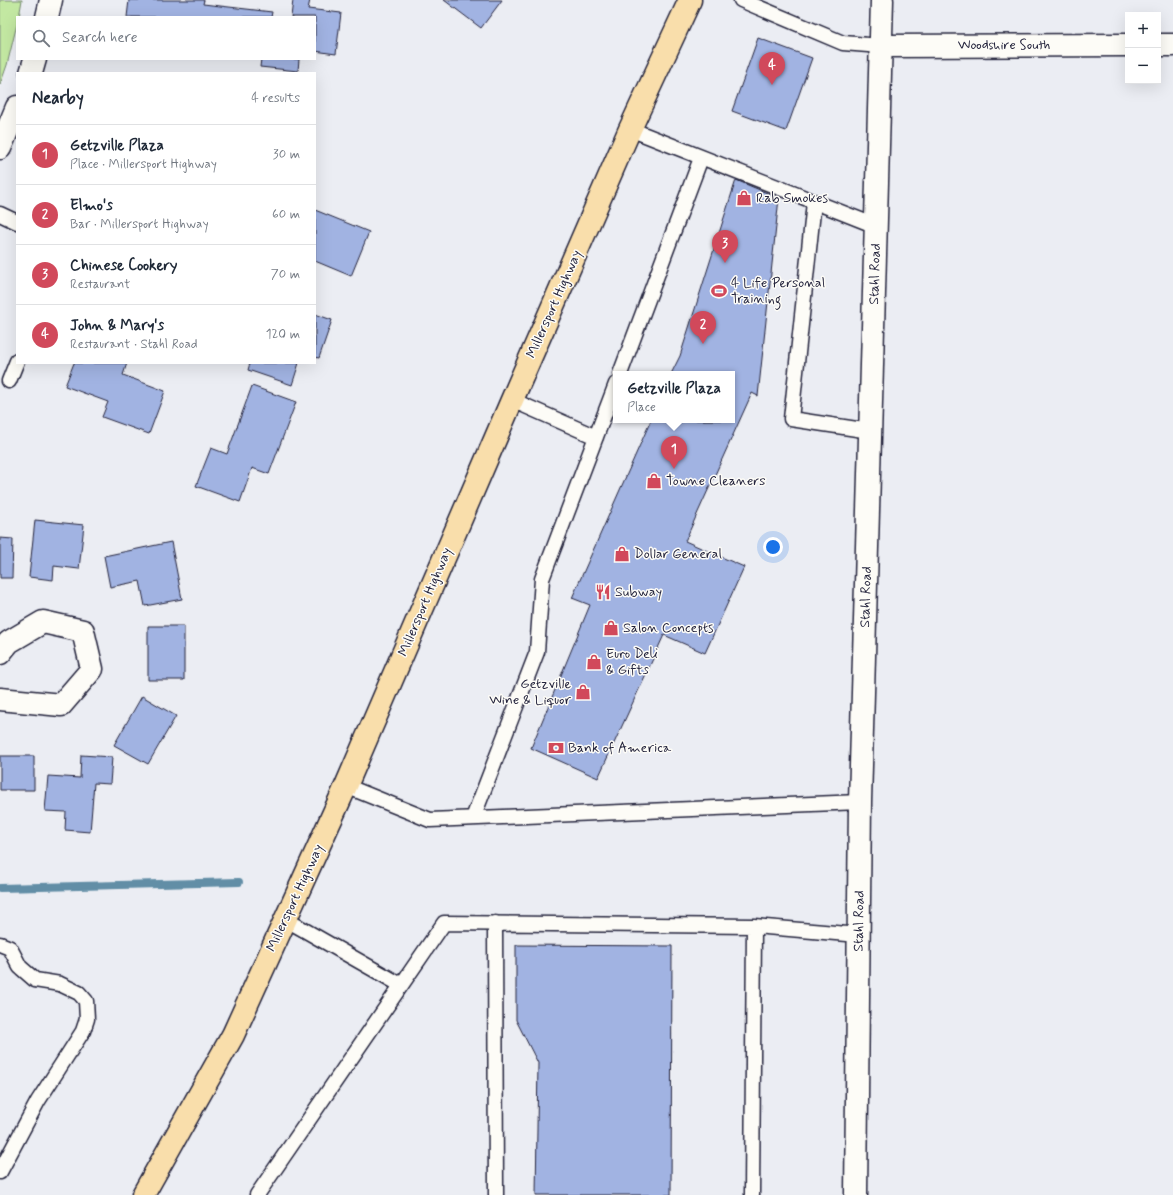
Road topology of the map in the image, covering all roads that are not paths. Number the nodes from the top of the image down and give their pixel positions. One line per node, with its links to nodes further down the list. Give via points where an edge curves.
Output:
1 (51, 0): 5 (street)
2 (690, 0): 13 (main road, Millersport Highway)
3 (741, 0): 9 (lane, via 843,44)
4 (882, 0): 9 (street, Stahl Road)
5 (47, 16)
6 (1125, 45): 9 (street, Woodshire South)
7 (1161, 45): 8 (street)
8 (1173, 45)
9 (881, 46): 19 (street, Stahl Road)
10 (35, 60): 11 (street)
11 (31, 72)
12 (16, 108): 14 (street)
13 (630, 129): 15 (lane); 24 (main road, Millersport Highway)
14 (0, 148)
15 (701, 158): 16 (lane); 21 (lane)
16 (814, 202): 19 (lane); 25 (lane, via 791,419)
17 (0, 214): 18 (lane)
18 (16, 222)
19 (876, 226): 25 (street, Stahl Road)
20 (16, 364): 22 (lane)
21 (621, 371)
22 (9, 381)
23 (613, 392): 26 (lane)
24 (512, 400): 26 (lane); 29 (main road, Millersport Highway)
25 (870, 431): 30 (street, Stahl Road)
26 (596, 437): 31 (lane, via 542,579 537,652)
27 (0, 653): 28 (street, via 9,642 43,622 83,631 92,669 61,705)
28 (0, 699)
29 (346, 786): 31 (lane, via 430,820); 32 (main road, Millersport Highway)
30 (860, 802): 31 (lane); 35 (street, Stahl Road)
31 (473, 818)
32 (285, 919): 37 (lane); 39 (main road, Millersport Highway, via 233,1034)
33 (496, 923): 34 (lane); 37 (lane, via 444,923); 41 (lane)
34 (754, 926): 35 (lane); 42 (lane)
35 (859, 935): 43 (street, Stahl Road)
36 (0, 944): 38 (lane, via 10,948 20,967 36,980 60,984 79,993 86,1001 87,1020 83,1031 38,1101)
37 (401, 986): 40 (lane)
38 (0, 1172)
39 (143, 1195)
40 (258, 1195)
41 (496, 1195)
42 (752, 1195)
43 (856, 1195)

